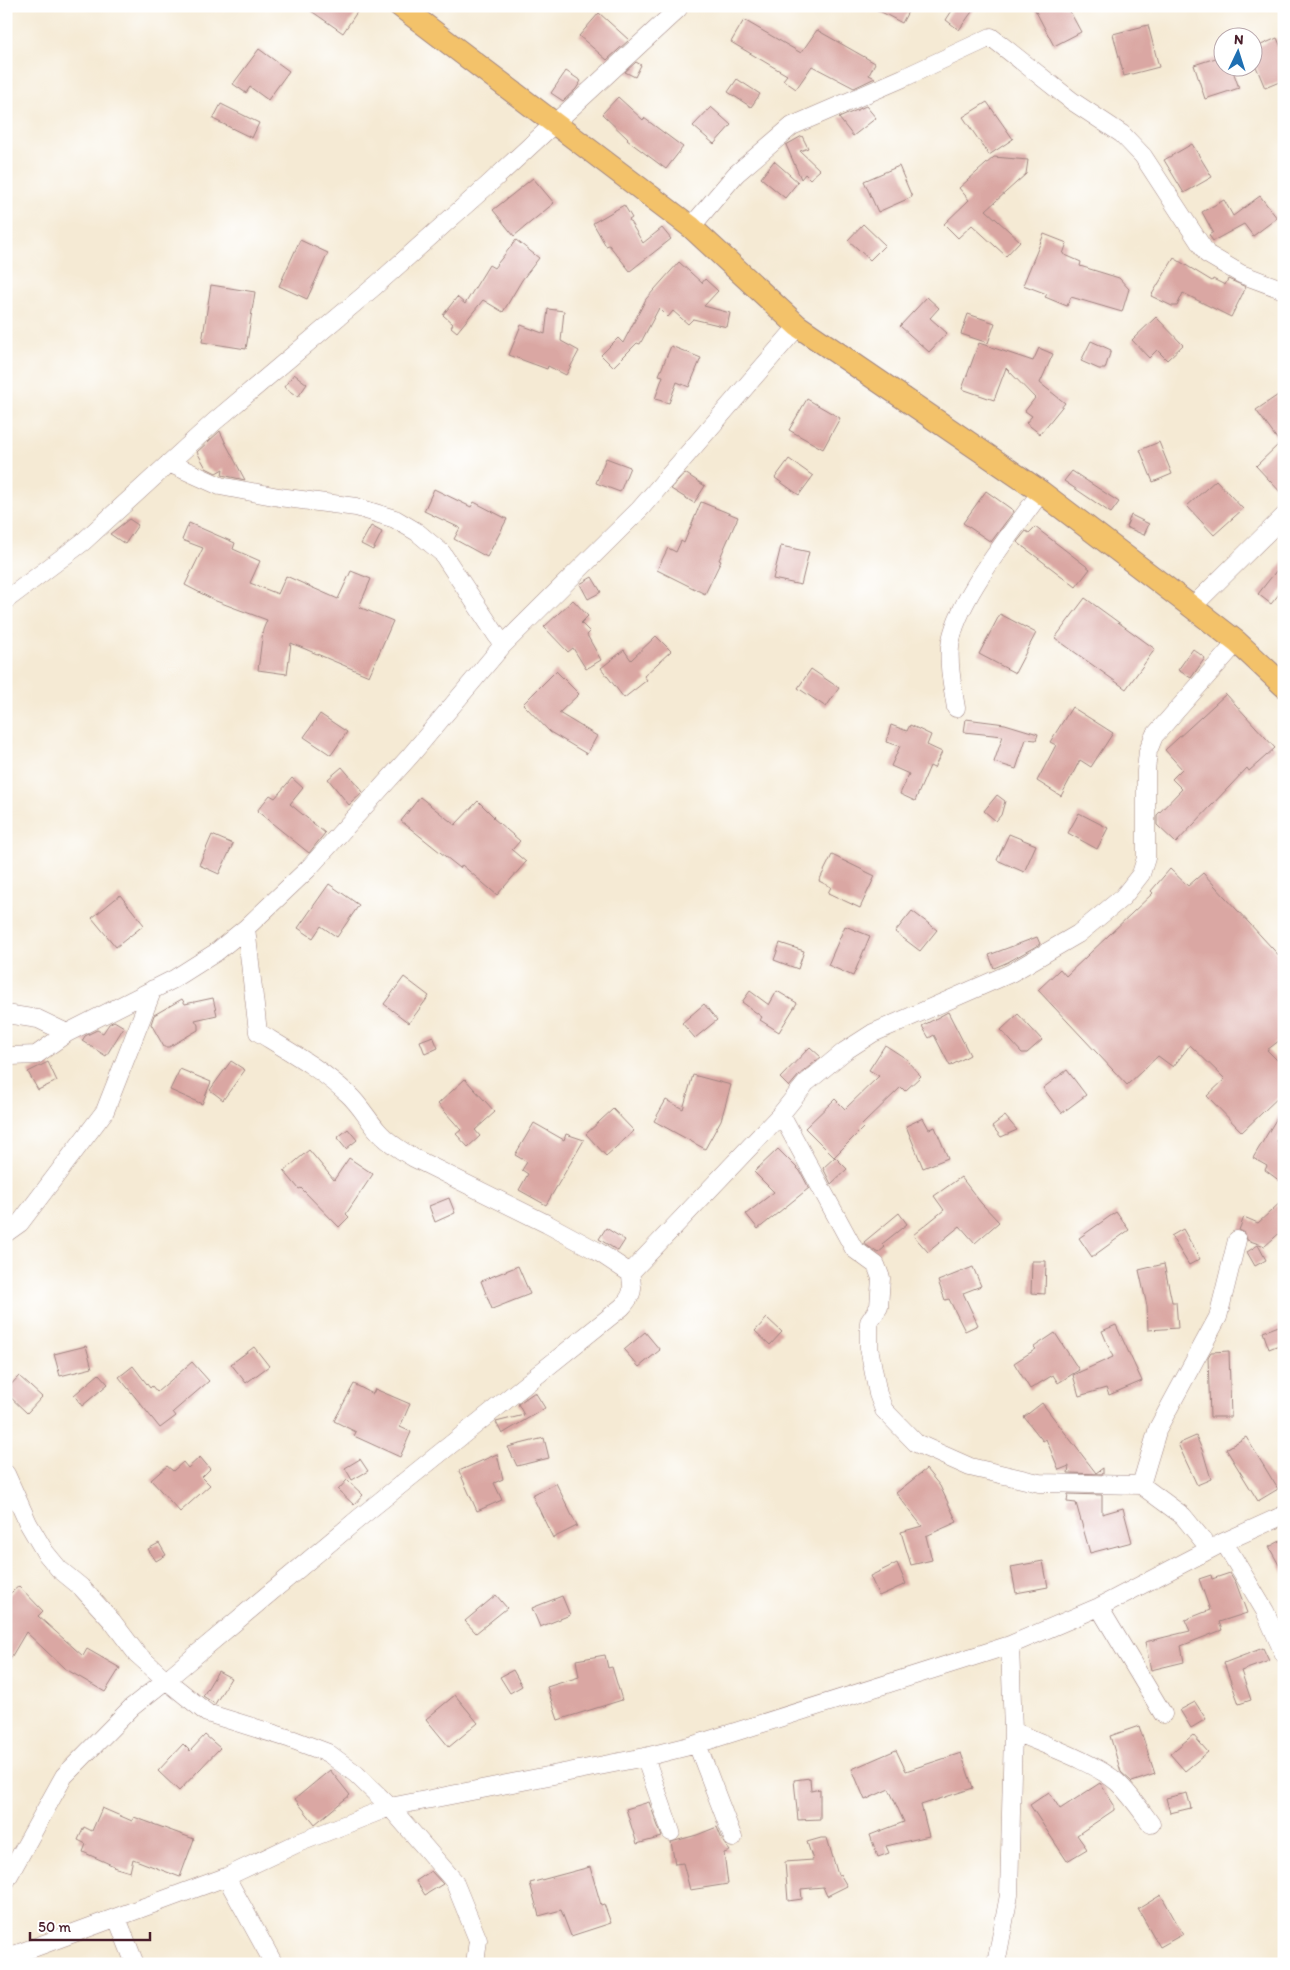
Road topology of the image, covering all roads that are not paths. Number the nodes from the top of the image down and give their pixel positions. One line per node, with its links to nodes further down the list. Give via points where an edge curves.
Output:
1 (678, 8): 3 (street)
2 (413, 10): 3 (main road)
3 (554, 123): 4 (main road); 7 (street, via 375,286)
4 (691, 227): 5 (street, via 736,174 792,126 991,37 1122,134 1143,156 1206,254 1241,274); 6 (main road)
5 (1284, 290)
6 (798, 326): 8 (main road); 13 (street, via 640,509)
7 (169, 463): 10 (street, via 82,542); 13 (street, via 220,486 356,507 394,519 442,552)
8 (1041, 492): 11 (main road); 15 (street, via 958,617 949,658)
9 (1284, 516): 11 (street)
10 (6, 600)
11 (1192, 606): 12 (main road)
12 (1237, 642): 14 (main road); 21 (street, via 1154,736 1148,751 1146,771 1146,858 1141,874 1123,897 1078,934 1011,974 873,1033 806,1083)
13 (503, 645): 16 (street, via 315,862)
14 (1284, 686)
15 (956, 708)
16 (246, 928): 17 (street, via 215,953); 24 (street, via 258,1032 329,1077 392,1144 597,1251)
17 (153, 989): 19 (street); 22 (street, via 105,1111 20,1223)
18 (6, 1014): 19 (street, via 38,1019)
19 (67, 1033): 20 (street, via 36,1055)
20 (6, 1058)
21 (780, 1114): 24 (street); 26 (street, via 854,1249 876,1265 881,1278 879,1306 869,1322 869,1348 878,1394 884,1410 916,1443 970,1467 1040,1483)
22 (6, 1233)
23 (1237, 1240): 26 (street, via 1218,1317 1158,1428)
24 (630, 1273): 32 (street, via 634,1287 622,1308 358,1519)
25 (6, 1474): 32 (street, via 28,1524 45,1552 59,1569 82,1587 137,1654)
26 (1141, 1485): 28 (street)
27 (1284, 1515): 28 (street)
28 (1217, 1545): 29 (street); 31 (street, via 1265,1611)
29 (1099, 1607): 30 (street); 33 (street)
30 (1010, 1645): 34 (street); 35 (street)
31 (1284, 1654)
32 (166, 1680): 37 (street, via 207,1713 328,1753 356,1774); 42 (street, via 132,1706 64,1776)
33 (1162, 1714)
34 (1013, 1731): 38 (street, via 1115,1781); 48 (street, via 1009,1895)
35 (697, 1744): 36 (street); 40 (street)
36 (645, 1756): 37 (street); 39 (street)
37 (390, 1807): 41 (street, via 298,1843); 47 (street, via 454,1881 478,1940)
38 (1151, 1824)
39 (671, 1832)
40 (733, 1838)
41 (226, 1877): 43 (street); 46 (street)
42 (6, 1881)
43 (117, 1918): 44 (street); 45 (street)
44 (6, 1958)
45 (135, 1964)
46 (274, 1964)
47 (475, 1964)
48 (996, 1964)

